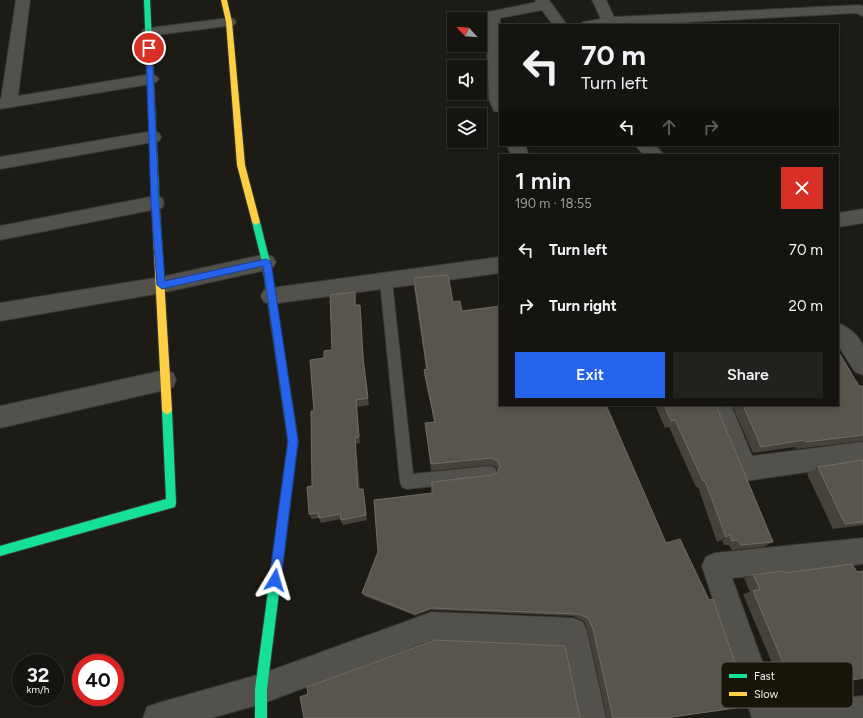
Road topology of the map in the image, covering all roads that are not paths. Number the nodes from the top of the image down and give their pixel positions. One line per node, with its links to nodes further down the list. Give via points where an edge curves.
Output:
1 (23, 0): 13 (street)
2 (147, 0): 11 (street)
3 (224, 0): 7 (street)
4 (599, 0): 8 (street)
5 (543, 2): 9 (street); 14 (street, via 493,15 496,99)
6 (863, 12): 8 (street, via 860,9)
7 (229, 22): 11 (street); 23 (street, via 241,165)
8 (609, 22): 10 (street)
9 (559, 24)
10 (595, 24)
11 (149, 32): 12 (street)
12 (151, 79): 13 (street); 15 (street)
13 (5, 103)
14 (499, 105)
15 (153, 137): 18 (street); 19 (street)
16 (645, 146): 17 (street)
17 (654, 154)
18 (0, 163)
19 (155, 203): 22 (street); 26 (street)
20 (863, 216): 21 (street)
21 (839, 220)
22 (0, 232)
23 (266, 262): 26 (street); 27 (street)
24 (499, 266): 25 (street)
25 (386, 281): 27 (street); 35 (lane, via 407,482)
26 (162, 285): 28 (street); 31 (street)
27 (271, 296): 39 (street, via 293,441)
28 (0, 312)
29 (840, 337): 30 (street)
30 (863, 365)
31 (165, 380): 33 (street); 36 (street, via 171,504)
32 (719, 406): 34 (street, via 745,469)
33 (0, 417)
34 (863, 453)
35 (490, 473)
36 (0, 551)
37 (863, 551): 38 (street, via 716,566)
38 (748, 662)
39 (261, 689): 42 (street); 43 (street); 44 (street, via 432,626 574,632)
40 (764, 708): 45 (street)
41 (863, 710): 46 (street)
42 (158, 718)
43 (261, 718)
44 (591, 718)
45 (767, 718)
46 (784, 718)

